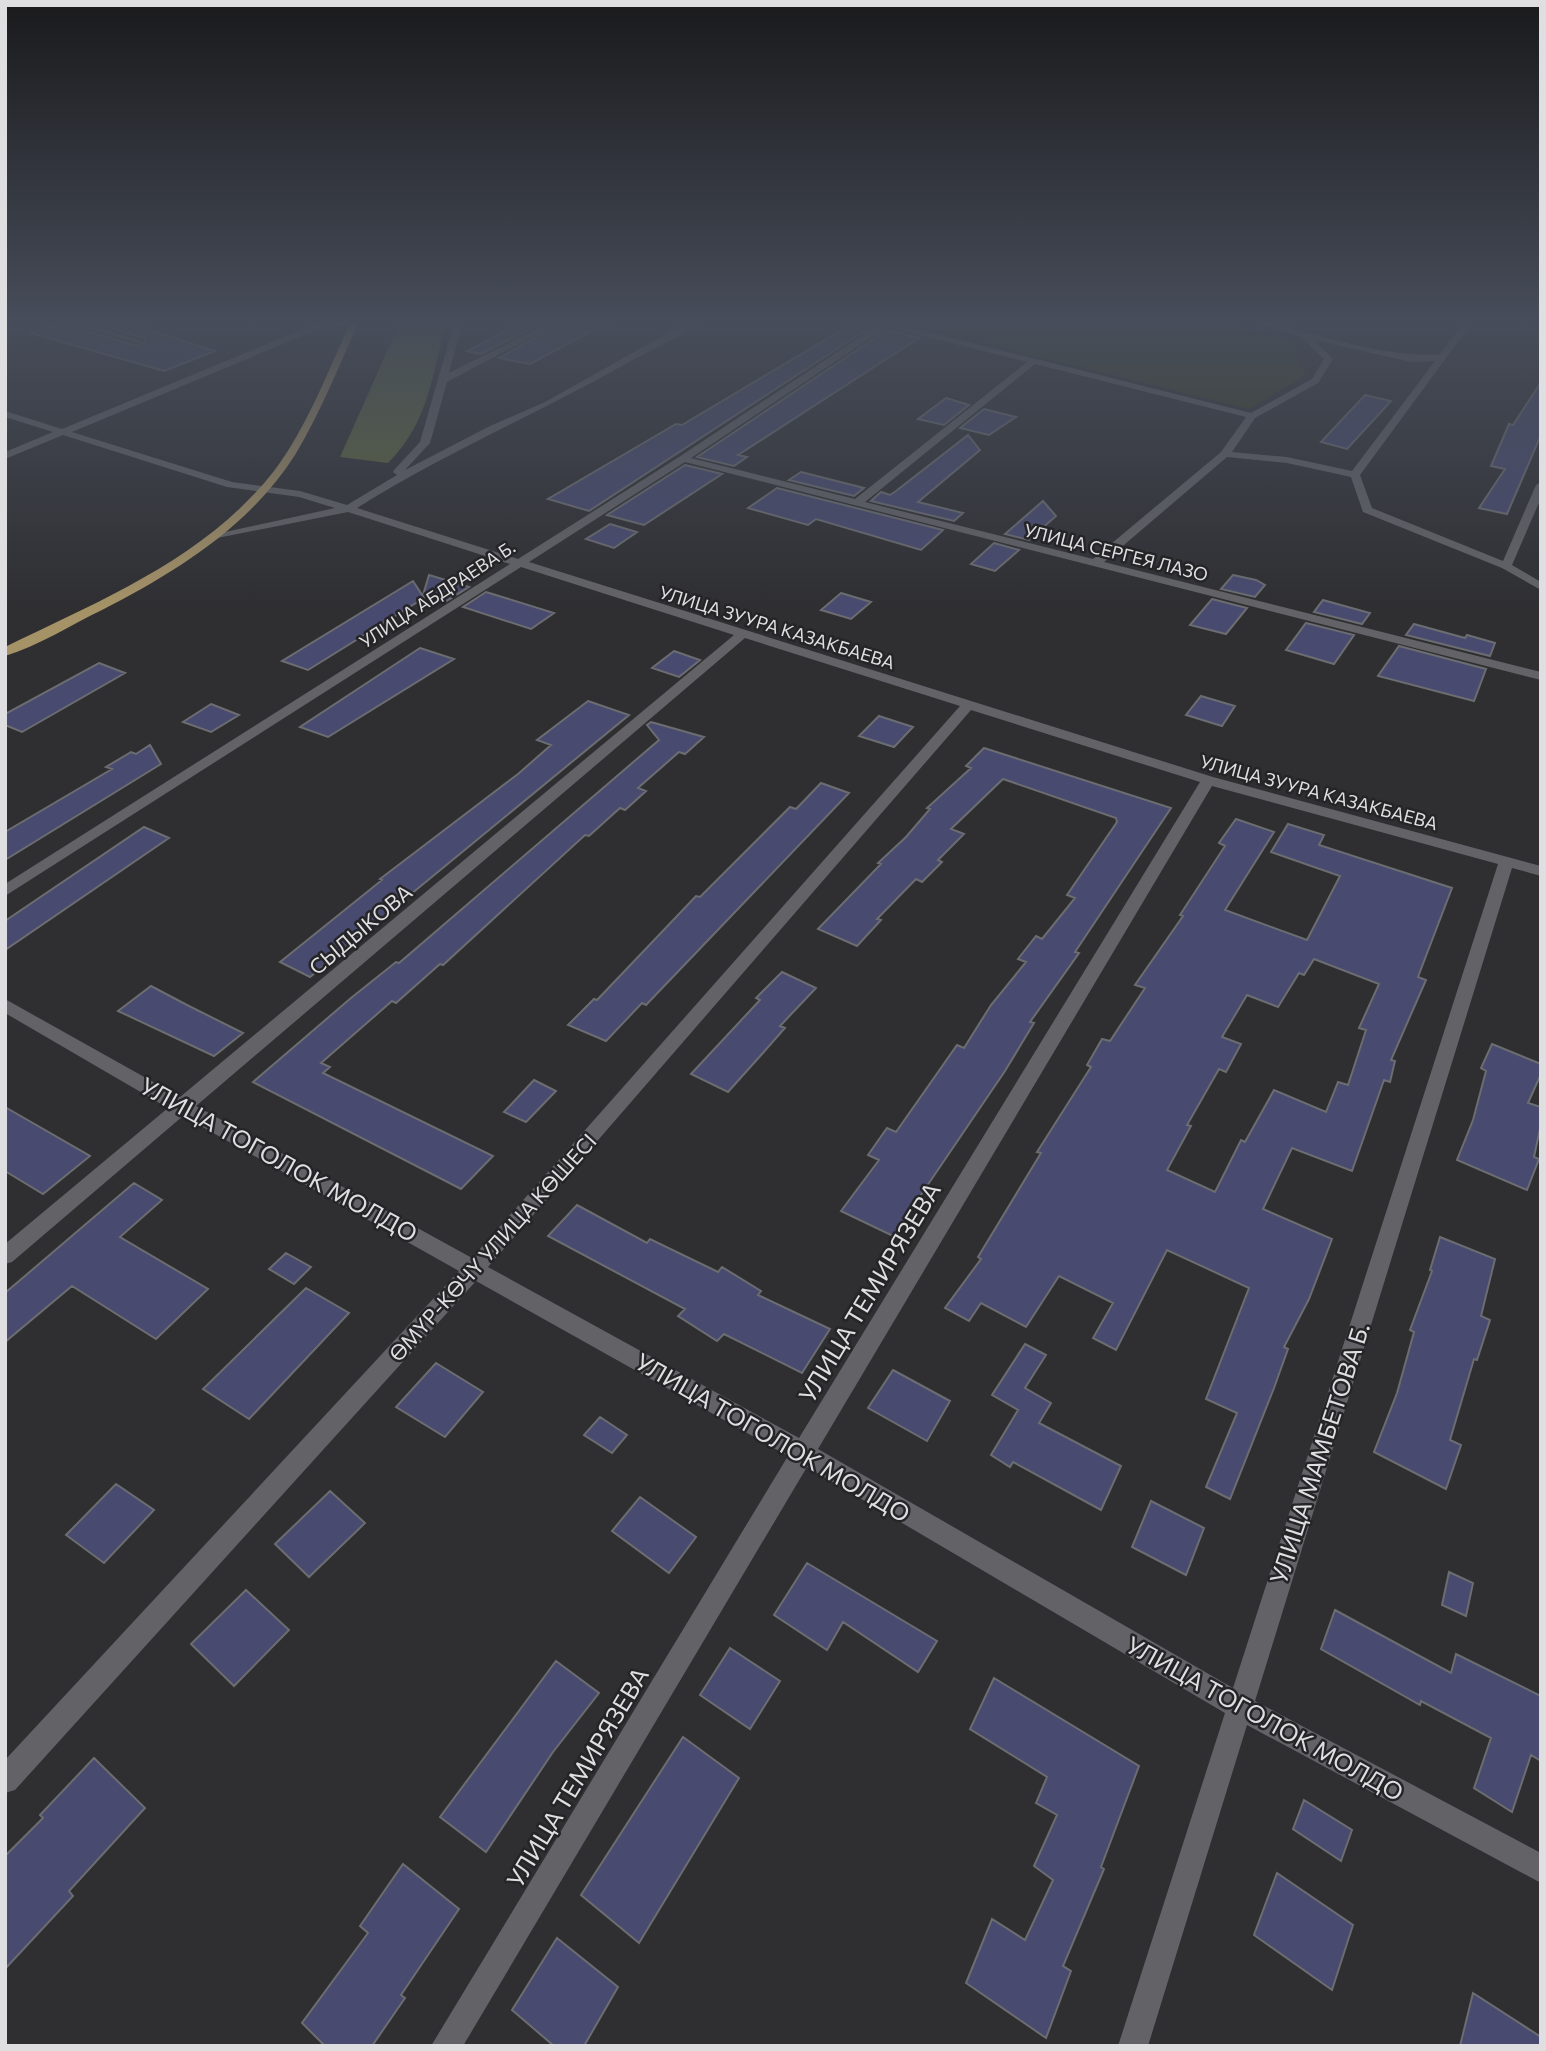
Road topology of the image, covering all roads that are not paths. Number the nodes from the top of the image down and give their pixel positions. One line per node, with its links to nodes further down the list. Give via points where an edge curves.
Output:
1 (10, 416): 10 (street, УЛИЦА ЗУУРА КАЗАКБАЕВА)
2 (102, 416): 10 (street)
3 (312, 416): 17 (main road)
4 (433, 416): 15 (street, via 425,443)
5 (521, 416): 15 (street)
6 (748, 416): 13 (street, УЛИЦА АБДРАЕВА Б.)
7 (966, 416): 18 (street)
8 (1252, 416): 11 (street)
9 (1398, 416): 14 (street)
10 (60, 433): 12 (street); 17 (street, УЛИЦА ЗУУРА КАЗАКБАЕВА, via 231,485)
11 (1225, 454): 14 (street, via 1287,460); 22 (street)
12 (5, 456)
13 (683, 459): 18 (street, УЛИЦА СЕРГЕЯ ЛАЗО); 21 (street, УЛИЦА АБДРАЕВА Б.)
14 (1355, 475): 23 (street, via 1367,510)
15 (388, 483): 19 (street)
16 (1541, 485): 23 (street)
17 (264, 490): 19 (street, УЛИЦА ЗУУРА КАЗАКБАЕВА, via 300,494); 20 (main road)
18 (857, 503): 22 (street, УЛИЦА СЕРГЕЯ ЛАЗО)
19 (348, 509): 20 (street); 21 (street, УЛИЦА ЗУУРА КАЗАКБАЕВА)
20 (211, 538): 26 (main road, via 143,581)
21 (516, 563): 25 (street, УЛИЦА ЗУУРА КАЗАКБАЕВА); 32 (street, УЛИЦА АБДРАЕВА Б.)
22 (1094, 564): 27 (street, УЛИЦА СЕРГЕЯ ЛАЗО)
23 (1506, 566): 24 (street)
24 (1541, 587)
25 (742, 634): 28 (street, УЛИЦА ЗУУРА КАЗАКБАЕВА); 34 (street, СЫДЫКОВА)
26 (5, 652)
27 (1541, 676)
28 (968, 705): 29 (street, УЛИЦА ЗУУРА КАЗАКБАЕВА); 36 (street, ӨМҮР-КӨЧҮ УЛИЦА КӨШЕСІ)
29 (1208, 780): 30 (street, УЛИЦА ЗУУРА КАЗАКБАЕВА); 37 (street, УЛИЦА ТЕМИРЯЗЕВА)
30 (1507, 861): 31 (street, УЛИЦА ЗУУРА КАЗАКБАЕВА); 38 (street, УЛИЦА МАМБЕТОВА Б.)
31 (1541, 871)
32 (5, 891)
33 (5, 1005): 34 (street, УЛИЦА ТОГОЛОК МОЛДО)
34 (184, 1108): 35 (street, СЫДЫКОВА); 36 (street, УЛИЦА ТОГОЛОК МОЛДО)
35 (5, 1256)
36 (475, 1268): 37 (street, УЛИЦА ТОГОЛОК МОЛДО); 39 (street, ӨМҮР-КӨЧҮ УЛИЦА КӨШЕСІ)
37 (803, 1452): 38 (street, УЛИЦА ТОГОЛОК МОЛДО); 41 (street, УЛИЦА ТЕМИРЯЗЕВА)
38 (1238, 1706): 40 (street, УЛИЦА ТОГОЛОК МОЛДО); 42 (street, УЛИЦА МАМБЕТОВА Б.)
39 (5, 1780)
40 (1541, 1869)
41 (446, 2046)
42 (1133, 2046)

